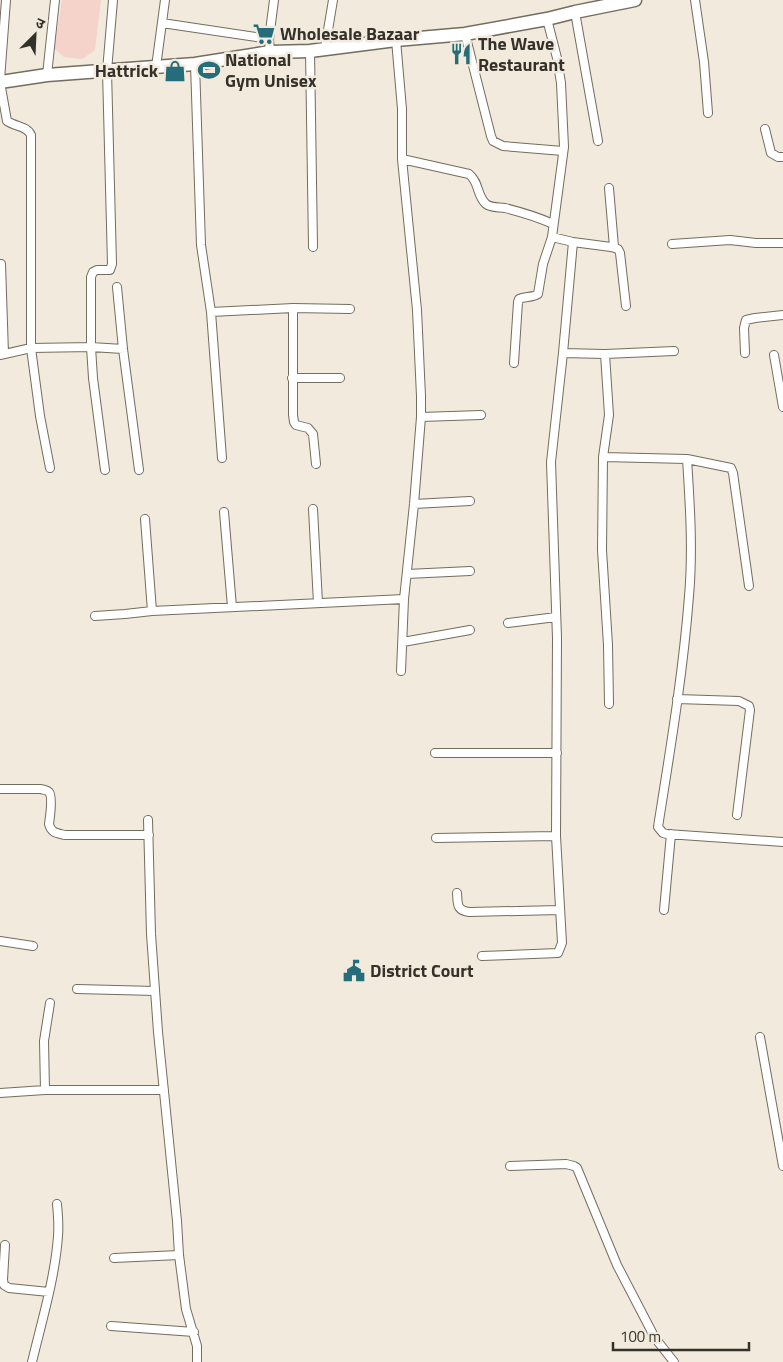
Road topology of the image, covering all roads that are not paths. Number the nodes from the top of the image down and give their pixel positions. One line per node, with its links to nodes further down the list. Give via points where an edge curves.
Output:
1 (55, 0): 21 (street)
2 (113, 0): 20 (street)
3 (165, 0): 11 (street)
4 (274, 0): 13 (street)
5 (333, 0): 15 (street)
6 (635, 0): 9 (main road)
7 (695, 0): 23 (street)
8 (4, 2): 22 (street)
9 (575, 12): 10 (main road); 25 (street)
10 (547, 19): 12 (main road); 26 (street, via 557,58)
11 (162, 23): 13 (street); 19 (street)
12 (465, 34): 14 (main road); 26 (street, via 494,141 503,146)
13 (269, 39): 17 (street)
14 (396, 40): 15 (main road); 28 (street, via 402,109)
15 (325, 48): 16 (main road)
16 (310, 51): 17 (main road); 35 (street)
17 (270, 52): 18 (main road)
18 (195, 64): 19 (main road); 42 (street, via 201,245)
19 (156, 67): 20 (main road)
20 (106, 71): 21 (main road); 44 (street, via 112,264 110,270 93,272)
21 (47, 75): 22 (main road)
22 (0, 81): 45 (street, via 7,121 29,130 31,136)
23 (708, 113)
24 (765, 128): 27 (street, via 771,153)
25 (598, 141)
26 (563, 151): 30 (street)
27 (783, 157)
28 (402, 159): 30 (street, via 469,174 488,205); 58 (street, via 417,310)
29 (609, 188): 36 (street)
30 (554, 224): 31 (street)
31 (552, 237): 32 (street); 53 (street, via 538,294 519,299)
32 (573, 242): 36 (street); 48 (street)
33 (783, 243): 34 (street, via 730,240)
34 (672, 244)
35 (313, 247)
36 (614, 247): 39 (street, via 620,253)
37 (1, 264): 51 (street)
38 (117, 287): 46 (street)
39 (626, 306)
40 (292, 308): 41 (street); 42 (street); 54 (street)
41 (350, 309)
42 (211, 312): 60 (street)
43 (783, 315): 49 (street, via 746,320)
44 (91, 347): 45 (street); 46 (street); 64 (street)
45 (31, 348): 51 (street); 63 (street)
46 (122, 349): 65 (street)
47 (674, 351): 50 (street)
48 (563, 352): 50 (street); 79 (street, via 551,462)
49 (745, 353)
50 (605, 354): 59 (street, via 608,414)
51 (2, 355)
52 (774, 355): 56 (street)
53 (514, 363)
54 (292, 378): 55 (street); 62 (street, via 292,415 296,425 308,428 313,434)
55 (340, 378)
56 (783, 407)
57 (481, 415): 58 (street)
58 (421, 417): 67 (street)
59 (603, 457): 61 (street); 85 (street, via 602,550)
60 (222, 458)
61 (687, 459): 73 (street, via 731,468); 84 (street, via 691,525 689,596)
62 (316, 464)
63 (50, 468)
64 (105, 470)
65 (139, 470)
66 (470, 501): 67 (street)
67 (414, 504): 72 (street)
68 (314, 509): 75 (street)
69 (224, 512): 76 (street)
70 (145, 519): 77 (street)
71 (470, 571): 72 (street)
72 (407, 574): 74 (street)
73 (749, 586)
74 (404, 599): 75 (street); 82 (street)
75 (318, 603): 76 (street)
76 (232, 607): 77 (street)
77 (152, 611): 78 (street)
78 (95, 616)
79 (556, 617): 80 (street); 86 (street)
80 (508, 624)
81 (470, 630): 82 (street)
82 (403, 642): 83 (street)
83 (401, 671)
84 (678, 699): 89 (street, via 739,701 749,706); 91 (street, via 658,827 663,833)
85 (609, 704)
86 (557, 753): 87 (street); 93 (street)
87 (435, 754)
88 (0, 788): 92 (street, via 40,789 50,793 49,824 58,834)
89 (737, 815)
90 (148, 820): 92 (street)
91 (671, 834): 95 (street); 98 (street)
92 (148, 835): 103 (street)
93 (556, 836): 94 (street); 97 (street)
94 (436, 838)
95 (783, 842)
96 (456, 893): 97 (street, via 459,907 465,912)
97 (559, 910): 101 (street, via 562,943 558,953)
98 (664, 910)
99 (0, 941): 100 (street)
100 (33, 946)
101 (482, 956)
102 (77, 989): 103 (street)
103 (155, 991): 107 (street)
104 (50, 1003): 106 (street, via 44,1041)
105 (760, 1037): 110 (street)
106 (45, 1090): 107 (street); 108 (street)
107 (164, 1090): 113 (street)
108 (0, 1093)
109 (510, 1166): 120 (street, via 566,1164 577,1168 616,1265 655,1338)
110 (783, 1166)
111 (57, 1204): 115 (street, via 59,1234)
112 (5, 1245): 115 (street, via 4,1285)
113 (179, 1255): 114 (street); 117 (street, via 186,1309)
114 (114, 1258)
115 (49, 1292): 118 (street)
116 (111, 1326): 117 (street)
117 (194, 1332): 119 (street)
118 (32, 1362)
119 (197, 1362)
120 (674, 1362)

